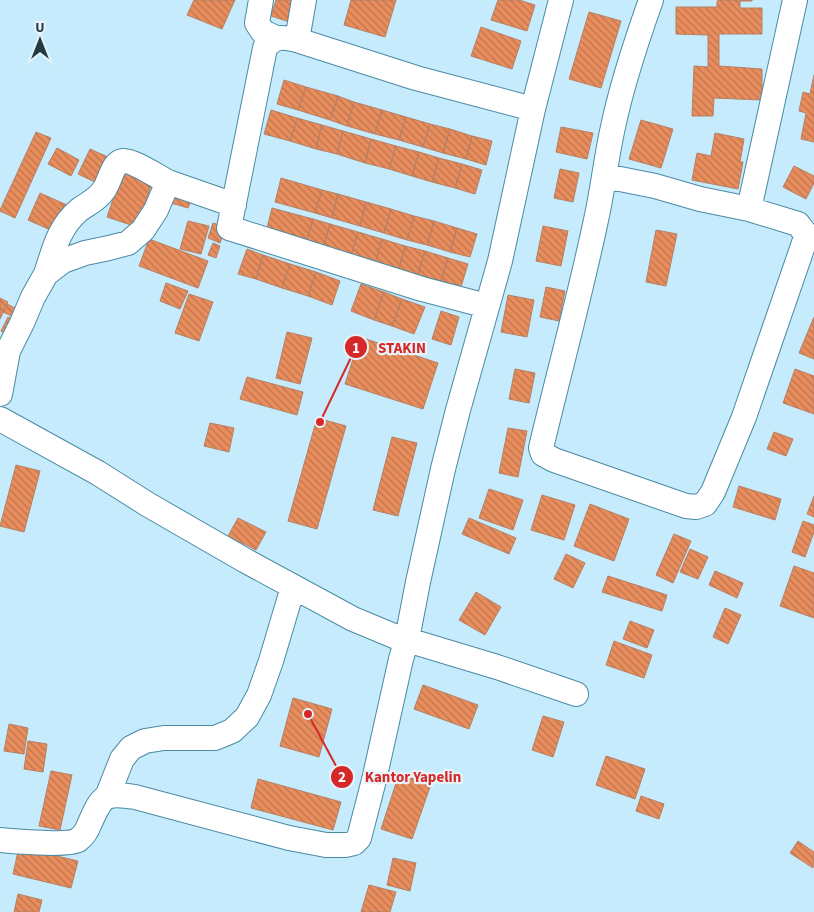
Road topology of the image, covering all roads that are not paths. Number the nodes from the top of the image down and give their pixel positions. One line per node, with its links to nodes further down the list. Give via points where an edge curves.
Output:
1 (262, 0): 6 (street, via 257,24 263,32)
2 (304, 0): 6 (street)
3 (561, 0): 7 (street)
4 (651, 0): 8 (street, via 620,96)
5 (795, 0): 11 (street)
6 (287, 39): 7 (street); 10 (street, via 270,42 265,48)
7 (534, 110): 13 (street)
8 (605, 176): 11 (street); 11 (street, via 541,448 543,454 554,460 686,506 705,504 713,492 744,417 805,240 805,233 798,224)
9 (168, 182): 10 (street); 12 (street, via 143,230 128,243 62,261); 12 (street, via 130,161 121,161 115,166 103,192 79,210 64,227)
10 (234, 205): 13 (street, via 229,228 422,289)
11 (749, 209)
12 (46, 274): 14 (street, via 8,351)
13 (487, 306): 17 (street, via 443,469)
14 (0, 394)
15 (0, 419): 16 (street)
16 (293, 587): 17 (street, via 353,619); 19 (street, via 259,695 247,717 232,731 214,738 164,738 145,741 131,748 122,759)
17 (407, 639): 18 (street); 19 (street, via 364,820 359,838 354,842 326,845 135,797)
18 (576, 694)
19 (107, 796): 20 (street, via 99,803 86,832 76,841)
20 (0, 840)

